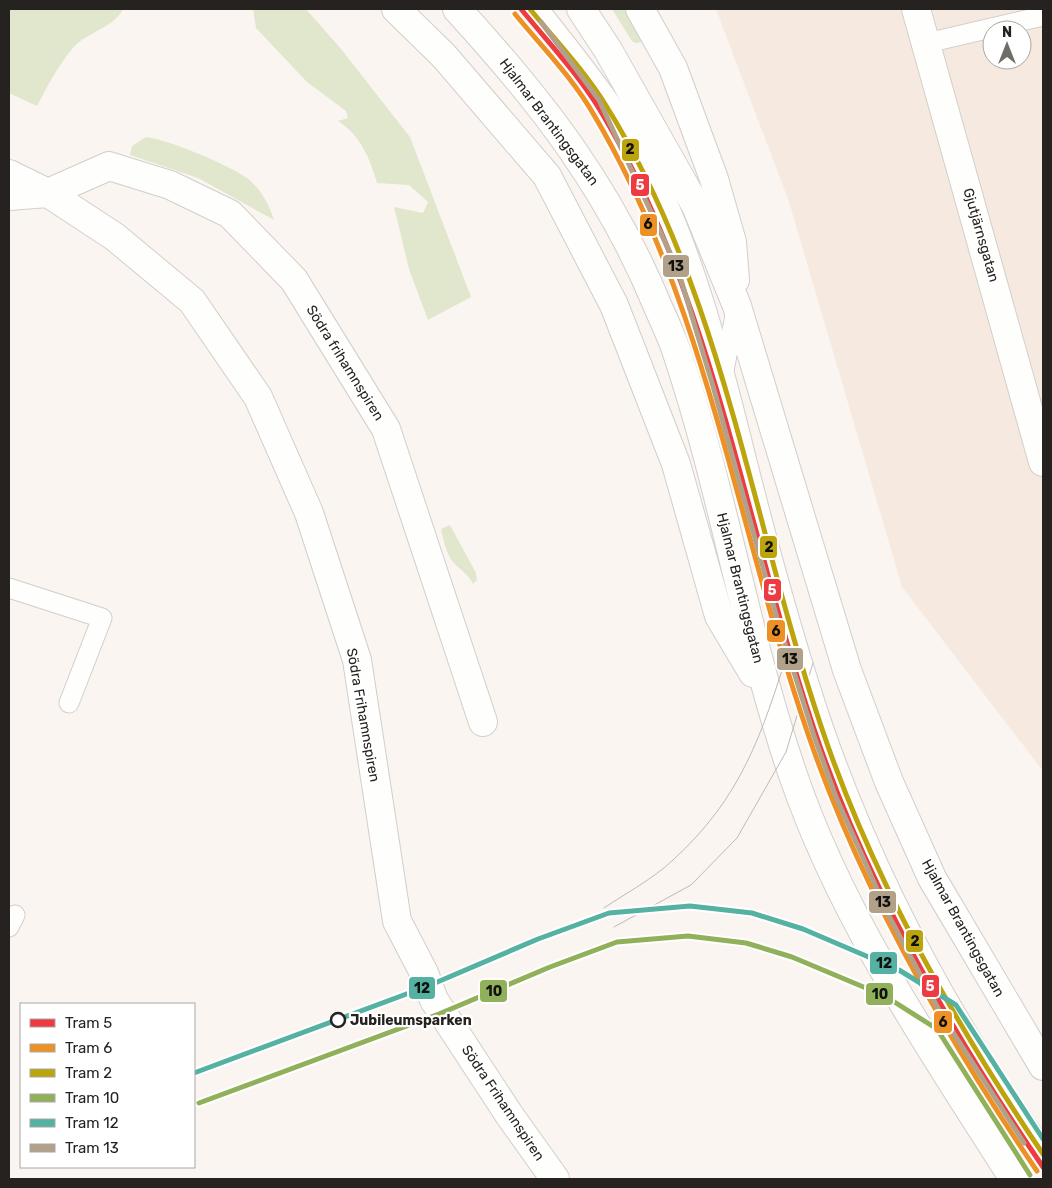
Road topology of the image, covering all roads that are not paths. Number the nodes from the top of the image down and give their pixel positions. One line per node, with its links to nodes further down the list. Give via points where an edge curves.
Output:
1 (396, 9): 16 (main road, via 444,56 547,176 618,314 676,464 719,616)
2 (457, 9): 16 (main road, Hjalmar Brantingsgatan, via 518,76 583,163 615,215 645,276 678,354)
3 (539, 9): 13 (lane, via 614,104 657,180 687,255)
4 (581, 9): 12 (main road, Hjalmar Brantingsgatan, via 608,50 696,206)
5 (640, 9): 12 (main road, via 673,68 714,179 732,242)
6 (916, 9): 8 (main road, Gjutjärnsgatan)
7 (1043, 16): 8 (lane)
8 (927, 43): 14 (main road, Gjutjärnsgatan)
9 (9, 174): 10 (main road)
10 (48, 193): 11 (main road, Södra frihamnspiren); 18 (main road, Södra frihamnspiren, via 110,166 170,185 230,214 294,280 386,429); 21 (main road, Södra Frihamnspiren, via 115,237 192,301 258,398 309,513 356,660 397,921 434,1000)
11 (9, 196)
12 (737, 306): 13 (lane); 19 (main road, Hjalmar Brantingsgatan, via 846,670 889,782 932,878)
13 (724, 371): 20 (lane, via 797,645 846,786 897,904 928,962 973,1043)
14 (1043, 462)
15 (9, 588): 17 (lane, via 102,618)
16 (769, 701): 22 (main road, Hjalmar Brantingsgatan, via 822,851 846,898 907,1010)
17 (69, 703)
18 (483, 722)
19 (1043, 1066)
20 (1043, 1148)
21 (555, 1179)
22 (1014, 1179)

